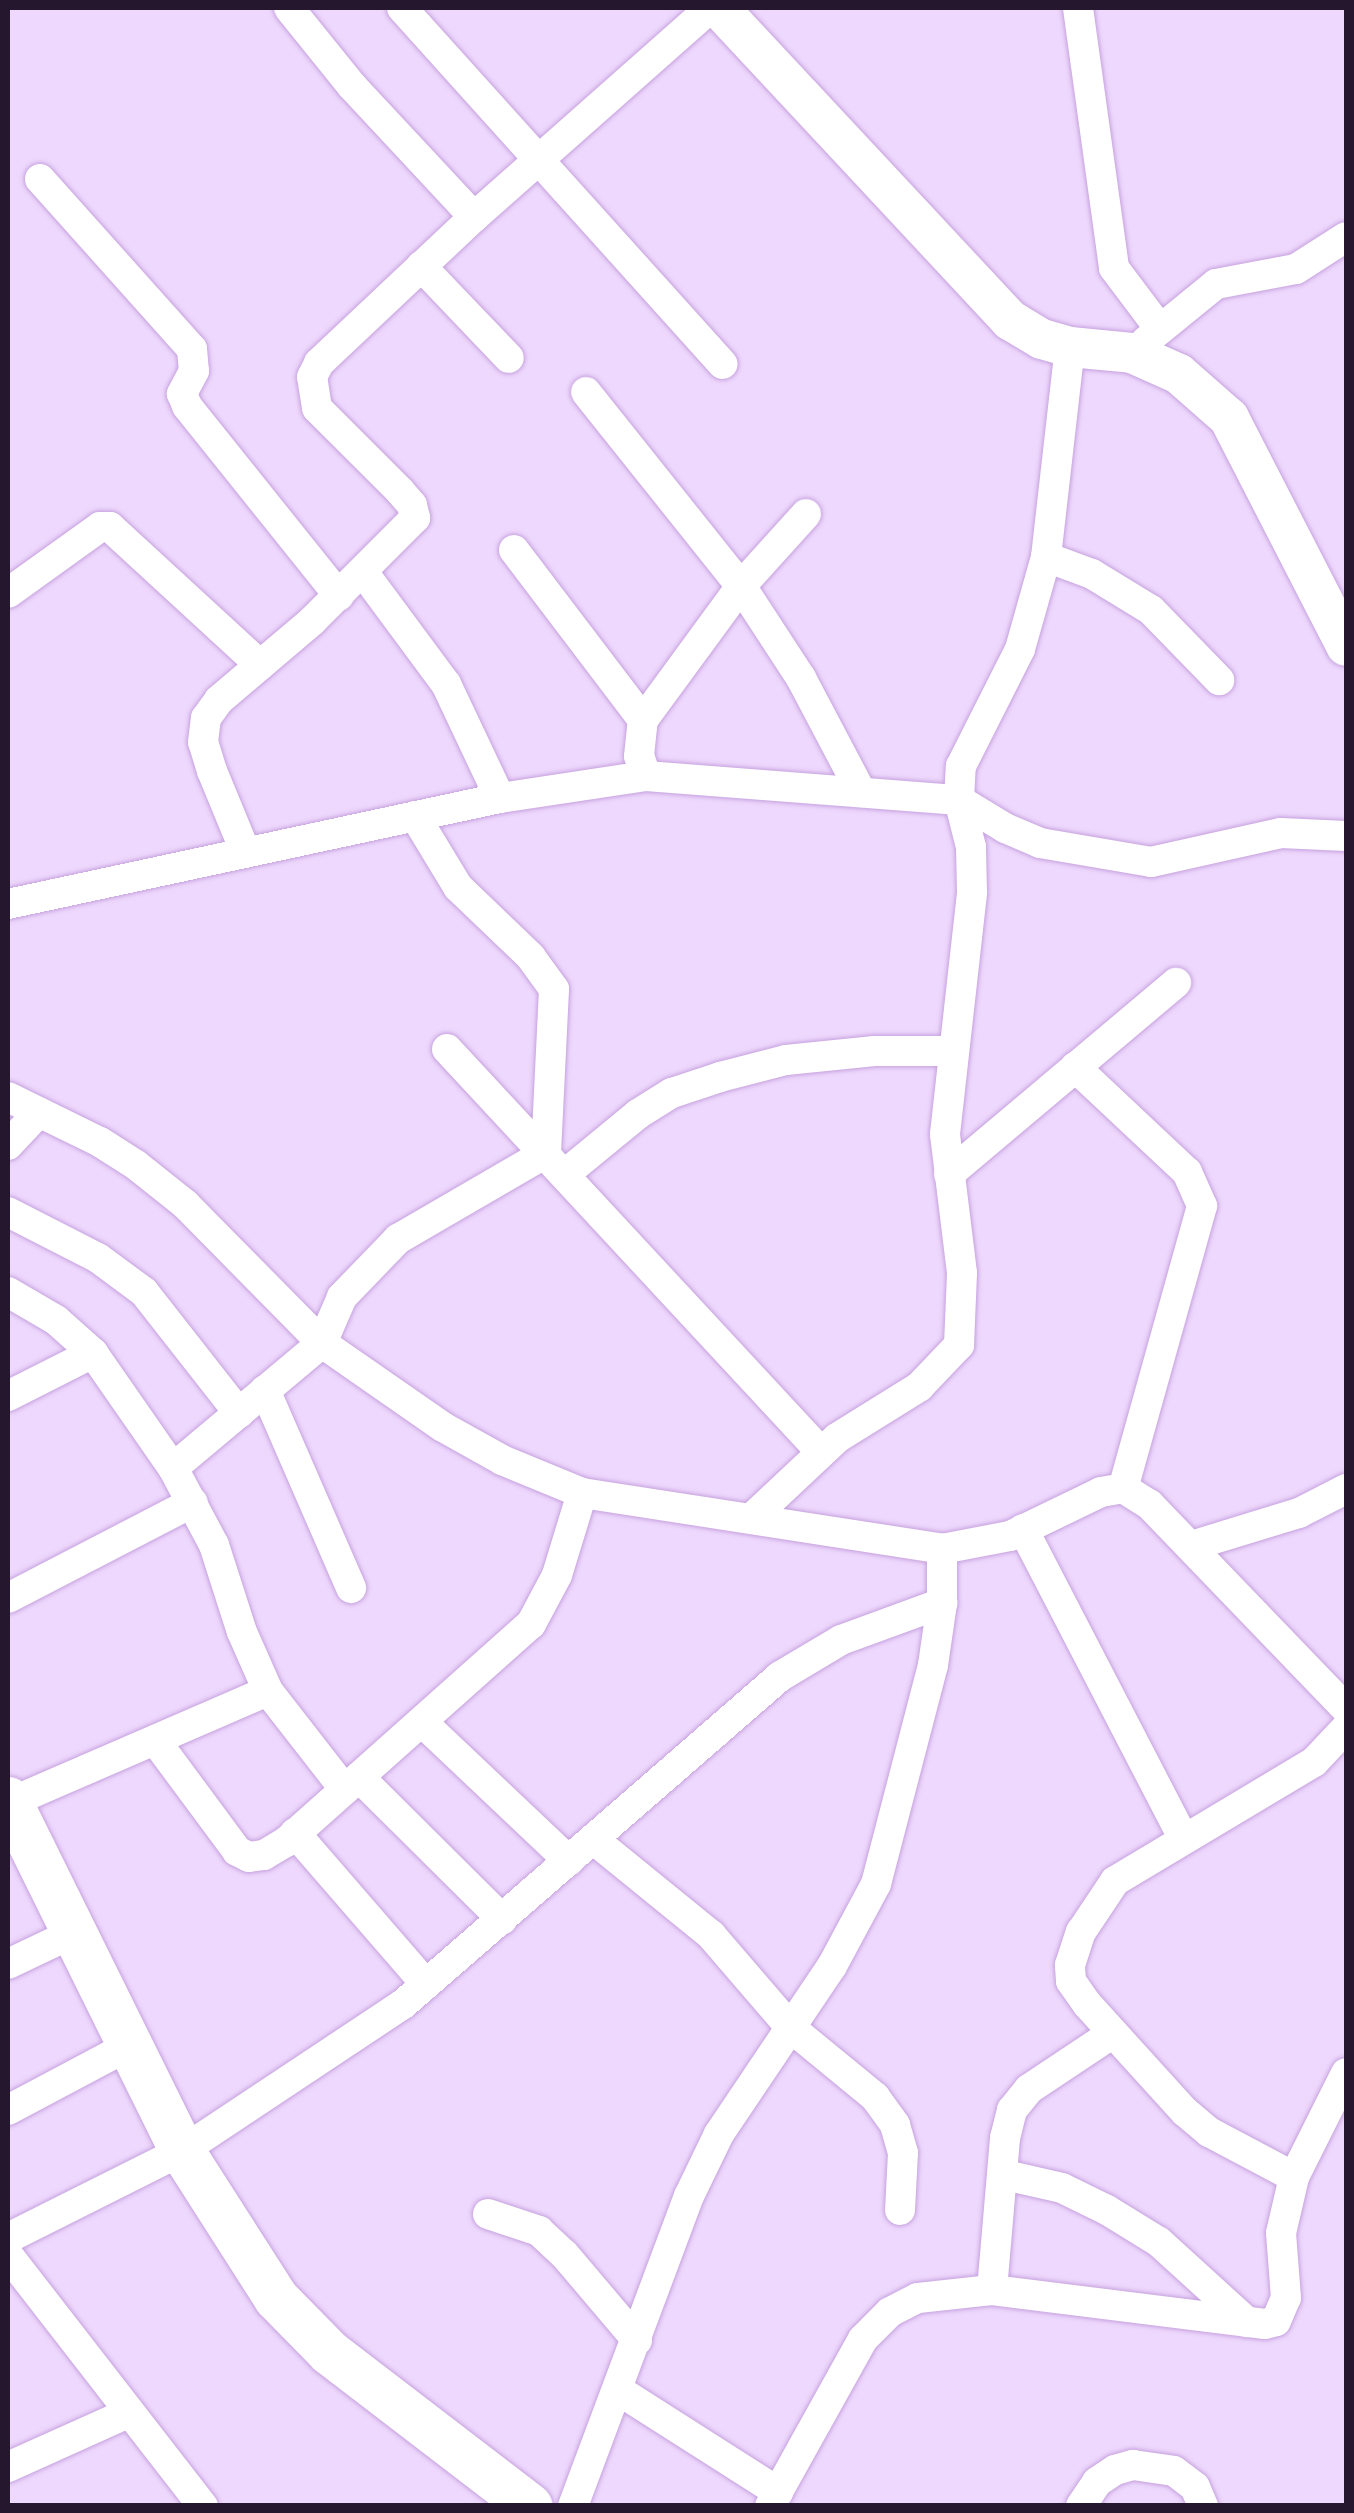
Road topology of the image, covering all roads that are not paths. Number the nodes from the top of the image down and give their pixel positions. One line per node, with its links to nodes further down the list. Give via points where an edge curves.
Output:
1 (290, 8): 8 (street, via 352,86)
2 (402, 8): 6 (street)
3 (710, 8): 6 (street)
4 (719, 8): 12 (street, via 978,292 1010,320)
5 (1078, 8): 11 (street, via 1114,268)
6 (539, 158): 8 (street); 14 (street)
7 (40, 179): 22 (street, via 192,349 194,371 182,394 187,406)
8 (474, 217): 10 (street)
9 (1346, 237): 11 (street, via 1296,269 1216,284)
10 (422, 266): 13 (street); 19 (street, via 312,377 318,408 412,505 415,518 406,531)
11 (1146, 341): 12 (street); 23 (street, via 1229,418)
12 (1070, 347): 18 (street)
13 (509, 358)
14 (722, 364)
15 (586, 392): 20 (street)
16 (806, 514): 20 (street)
17 (514, 550): 26 (street)
18 (1046, 556): 25 (street, via 1092,574 1151,610); 30 (street, via 1020,649 961,766)
19 (364, 572): 22 (street); 29 (street, via 446,684)
20 (741, 586): 26 (street); 28 (street, via 801,678)
21 (8, 593): 24 (street, via 100,527 110,527)
22 (339, 596): 24 (street)
23 (1346, 646)
24 (260, 665): 33 (street, via 219,700 206,718 203,742)
25 (1219, 680)
26 (643, 720): 27 (street, via 639,756)
27 (646, 776): 28 (street); 29 (street)
28 (861, 792): 30 (street)
29 (500, 798): 31 (street)
30 (959, 800): 32 (street, via 1040,842 1151,862 1281,833); 37 (street, via 971,846 972,892)
31 (415, 816): 33 (street); 42 (street, via 458,886 554,989)
32 (1346, 836)
33 (245, 851): 34 (street)
34 (12, 892)
35 (1176, 983): 38 (street)
36 (447, 1049): 42 (street)
37 (954, 1051): 42 (street, via 857,1052 720,1077 672,1093); 43 (street, via 945,1134)
38 (1075, 1067): 43 (street); 53 (street, via 1187,1172 1202,1206)
39 (8, 1097): 40 (street)
40 (40, 1112): 41 (street); 46 (street, via 161,1184)
41 (8, 1144)
42 (555, 1164): 46 (street, via 398,1239 342,1298); 51 (street)
43 (949, 1174): 51 (street, via 962,1272 960,1344 919,1387)
44 (8, 1212): 50 (street, via 98,1258 144,1292)
45 (8, 1292): 47 (street, via 56,1320)
46 (322, 1343): 48 (street); 55 (street, via 443,1427)
47 (93, 1353): 49 (street); 52 (street)
48 (266, 1390): 50 (street); 61 (street)
49 (8, 1396)
50 (239, 1413): 52 (street)
51 (821, 1452): 57 (street)
52 (174, 1468): 56 (street)
53 (1123, 1488): 58 (street, via 1100,1492); 59 (street)
54 (1346, 1489): 59 (street, via 1268,1524)
55 (582, 1493): 57 (street); 66 (street, via 566,1552 532,1624)
56 (193, 1502): 62 (street); 64 (street)
57 (754, 1516): 60 (street)
58 (1023, 1530): 60 (street); 73 (street)
59 (1191, 1546): 65 (street)
60 (942, 1549): 63 (street)
61 (351, 1588)
62 (8, 1598)
63 (942, 1603): 72 (street, via 840,1640 779,1678); 79 (street, via 934,1665 876,1884)
64 (268, 1691): 68 (street); 69 (street)
65 (1346, 1708)
66 (422, 1722): 69 (street); 74 (street)
67 (1346, 1728): 73 (street, via 1314,1762)
68 (155, 1740): 70 (street); 71 (street, via 237,1851 264,1855)
69 (352, 1784): 71 (street); 75 (street)
70 (8, 1801): 76 (main road)
71 (295, 1833): 78 (street)
72 (593, 1839): 74 (street); 79 (street, via 711,1936)
73 (1184, 1839): 80 (street, via 1115,1880 1081,1932 1071,1981)
74 (570, 1861): 75 (street)
75 (502, 1919): 78 (street)
76 (75, 1932): 77 (street); 81 (main road)
77 (8, 1964)
78 (426, 1984): 84 (street)
79 (790, 2028): 87 (street, via 876,2098 895,2124 903,2153); 93 (street, via 704,2165)
80 (1113, 2033): 85 (street, via 1029,2089 1012,2110); 86 (street, via 1209,2132)
81 (130, 2046): 83 (street); 84 (main road)
82 (1346, 2073): 86 (street)
83 (8, 2110)
84 (182, 2150): 89 (street); 99 (main road, via 276,2298 316,2339)
85 (1005, 2174): 91 (street); 92 (street, via 1062,2188 1107,2210 1158,2242)
86 (1294, 2177): 92 (street, via 1281,2233 1284,2311 1276,2321)
87 (900, 2210)
88 (488, 2214): 93 (street, via 538,2231)
89 (8, 2238)
90 (8, 2254): 95 (street)
91 (992, 2290): 92 (street); 97 (street, via 918,2298 890,2312 863,2339)
92 (1247, 2322)
93 (637, 2340): 94 (street)
94 (618, 2390): 97 (street); 100 (street)
95 (128, 2413): 96 (street); 98 (street)
96 (8, 2466)
97 (774, 2499)
98 (203, 2506)
99 (530, 2506)
100 (573, 2506)
101 (1080, 2506): 102 (street, via 1097,2482 1133,2465 1174,2471 1196,2486)
102 (1203, 2506)

